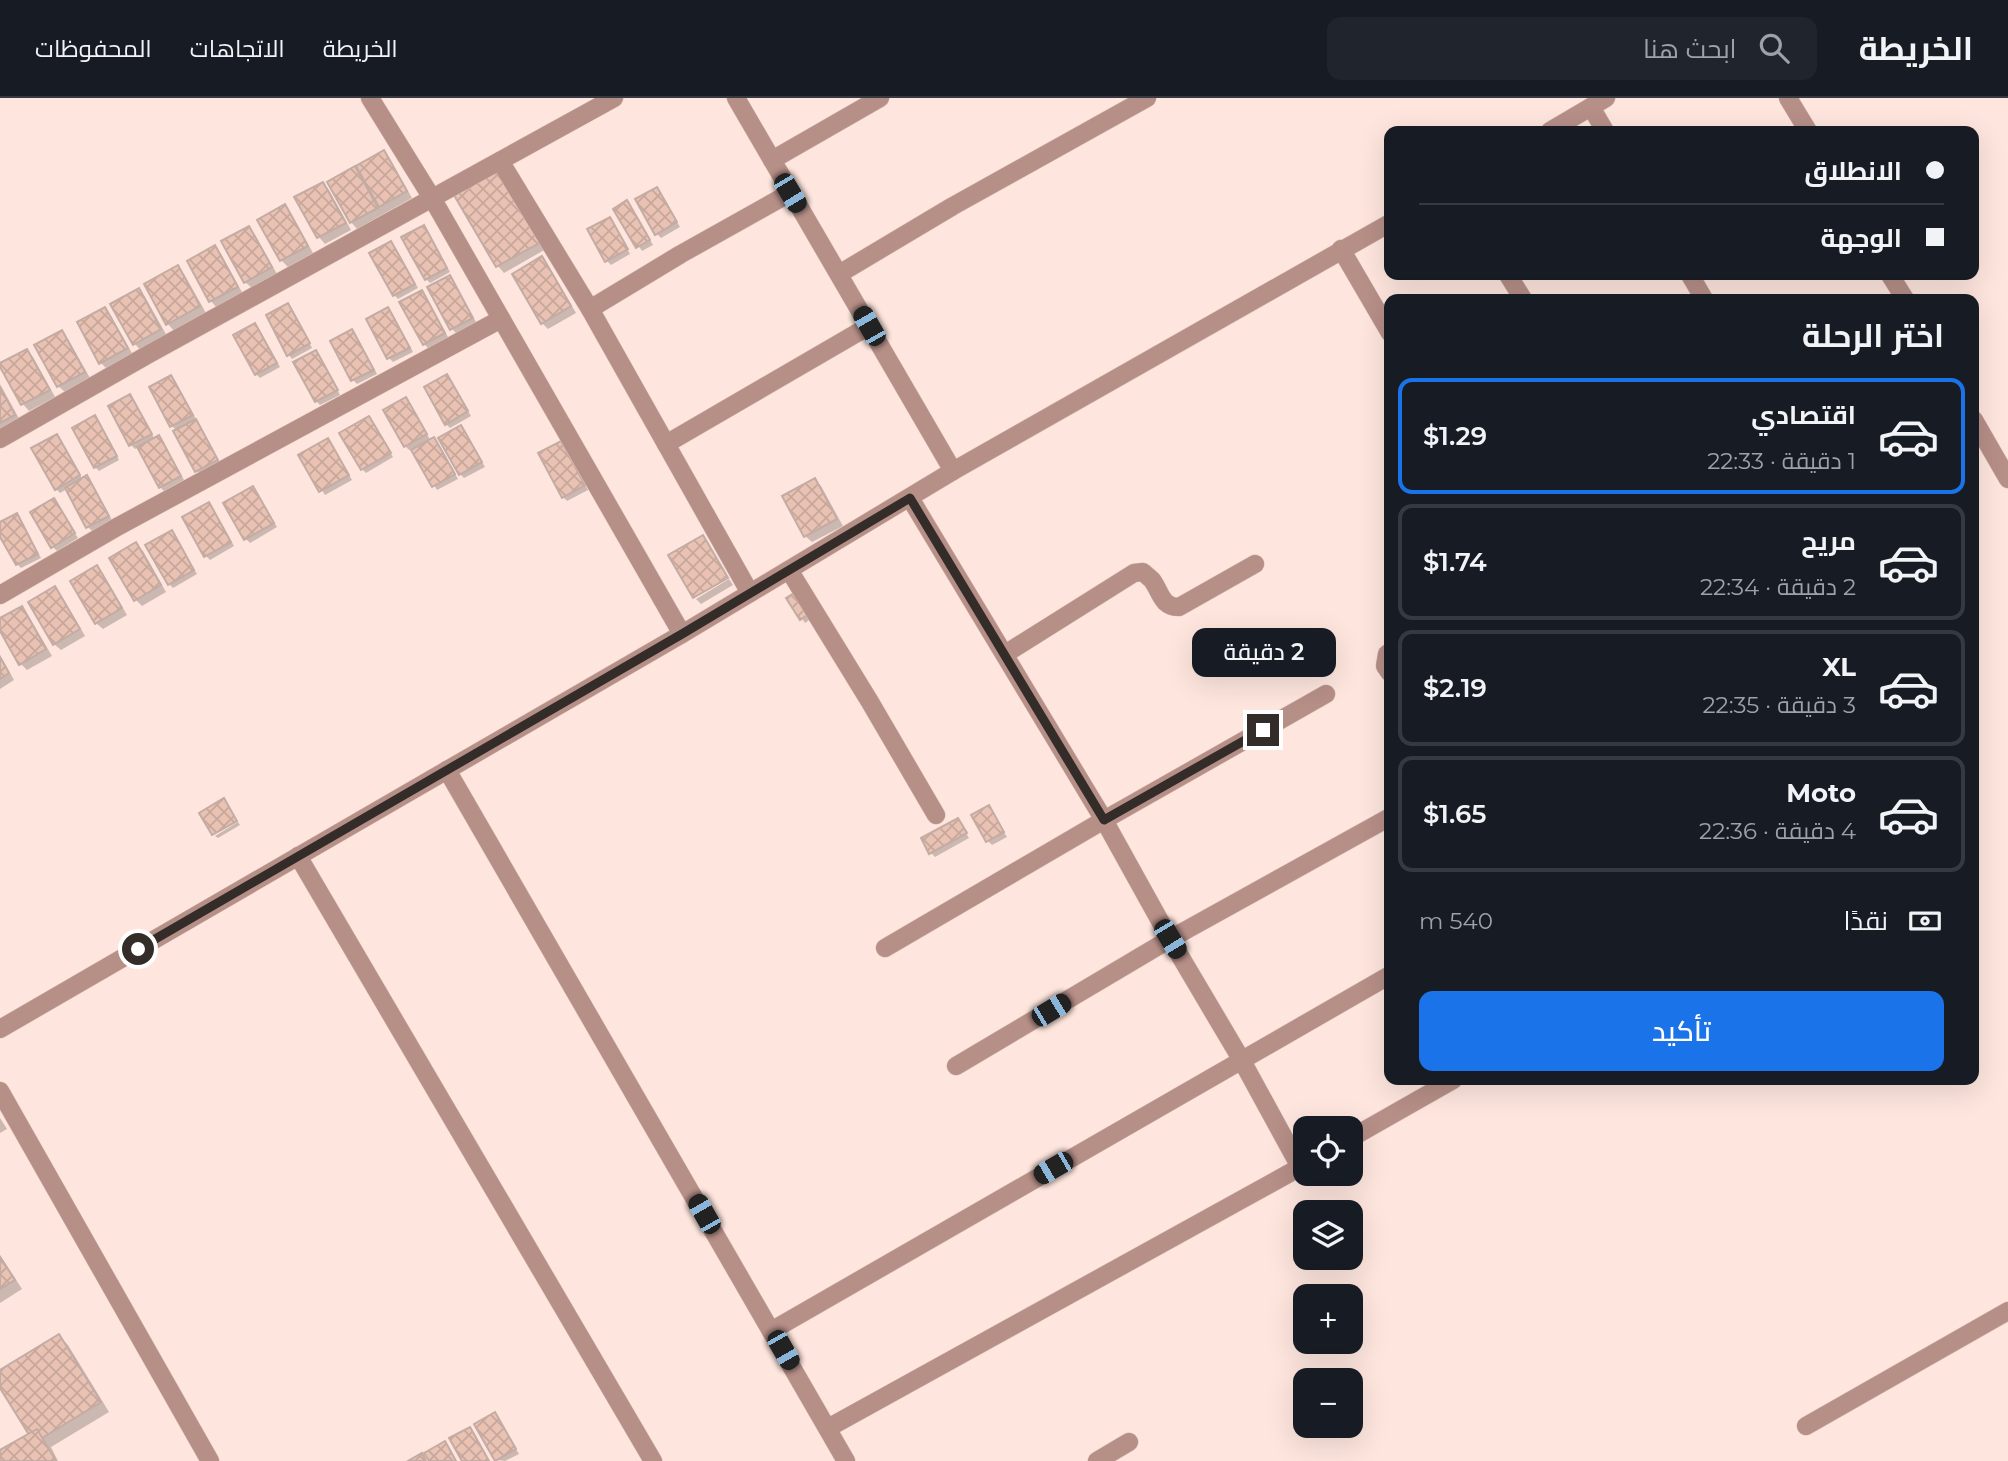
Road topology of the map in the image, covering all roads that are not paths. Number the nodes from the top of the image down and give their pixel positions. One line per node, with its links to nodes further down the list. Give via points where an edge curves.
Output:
1 (370, 98): 14 (street)
2 (614, 98): 12 (street)
3 (736, 98): 11 (street)
4 (880, 98): 11 (street)
5 (1147, 98): 17 (street)
6 (1788, 98): 10 (street)
7 (1598, 103): 8 (street); 9 (street)
8 (1559, 126)
9 (1604, 126)
10 (1805, 126)
11 (772, 160): 13 (street)
12 (500, 161): 14 (street); 18 (street)
13 (790, 193): 17 (street); 18 (street)
14 (432, 198): 19 (street); 23 (street)
15 (1384, 226): 16 (street)
16 (1341, 250): 20 (street); 25 (street)
17 (839, 274): 21 (street)
18 (590, 309): 24 (street)
19 (501, 318): 31 (street); 32 (street)
20 (1384, 323)
21 (869, 326): 24 (street); 25 (street)
22 (1979, 429): 26 (street)
23 (0, 439)
24 (666, 444): 30 (street)
25 (953, 471): 27 (street)
26 (2008, 479)
27 (910, 498): 29 (street); 33 (street)
28 (1255, 564): 33 (street, via 1179,607 1165,604 1143,572 1134,573)
29 (789, 570): 30 (street); 36 (street)
30 (750, 593): 32 (street)
31 (0, 595)
32 (682, 634): 35 (street)
33 (1005, 654): 37 (street)
34 (1326, 694): 37 (street)
35 (447, 770): 39 (street); 52 (street)
36 (936, 815)
37 (1104, 820): 40 (street); 41 (street)
38 (1384, 820): 40 (street)
39 (299, 856): 43 (street); 57 (street)
40 (1170, 939): 44 (street); 45 (street)
41 (885, 948)
42 (1384, 978): 44 (street)
43 (0, 1029)
44 (1241, 1059): 49 (street); 52 (street)
45 (956, 1066)
46 (1444, 1085): 48 (street)
47 (0, 1091): 56 (street)
48 (1363, 1131)
49 (1293, 1149)
50 (1293, 1172): 54 (street)
51 (2008, 1311): 53 (street)
52 (771, 1331): 54 (street)
53 (1806, 1426)
54 (828, 1428): 58 (street)
55 (1129, 1442): 59 (street)
56 (210, 1461)
57 (653, 1461)
58 (846, 1461)
59 (1097, 1461)

